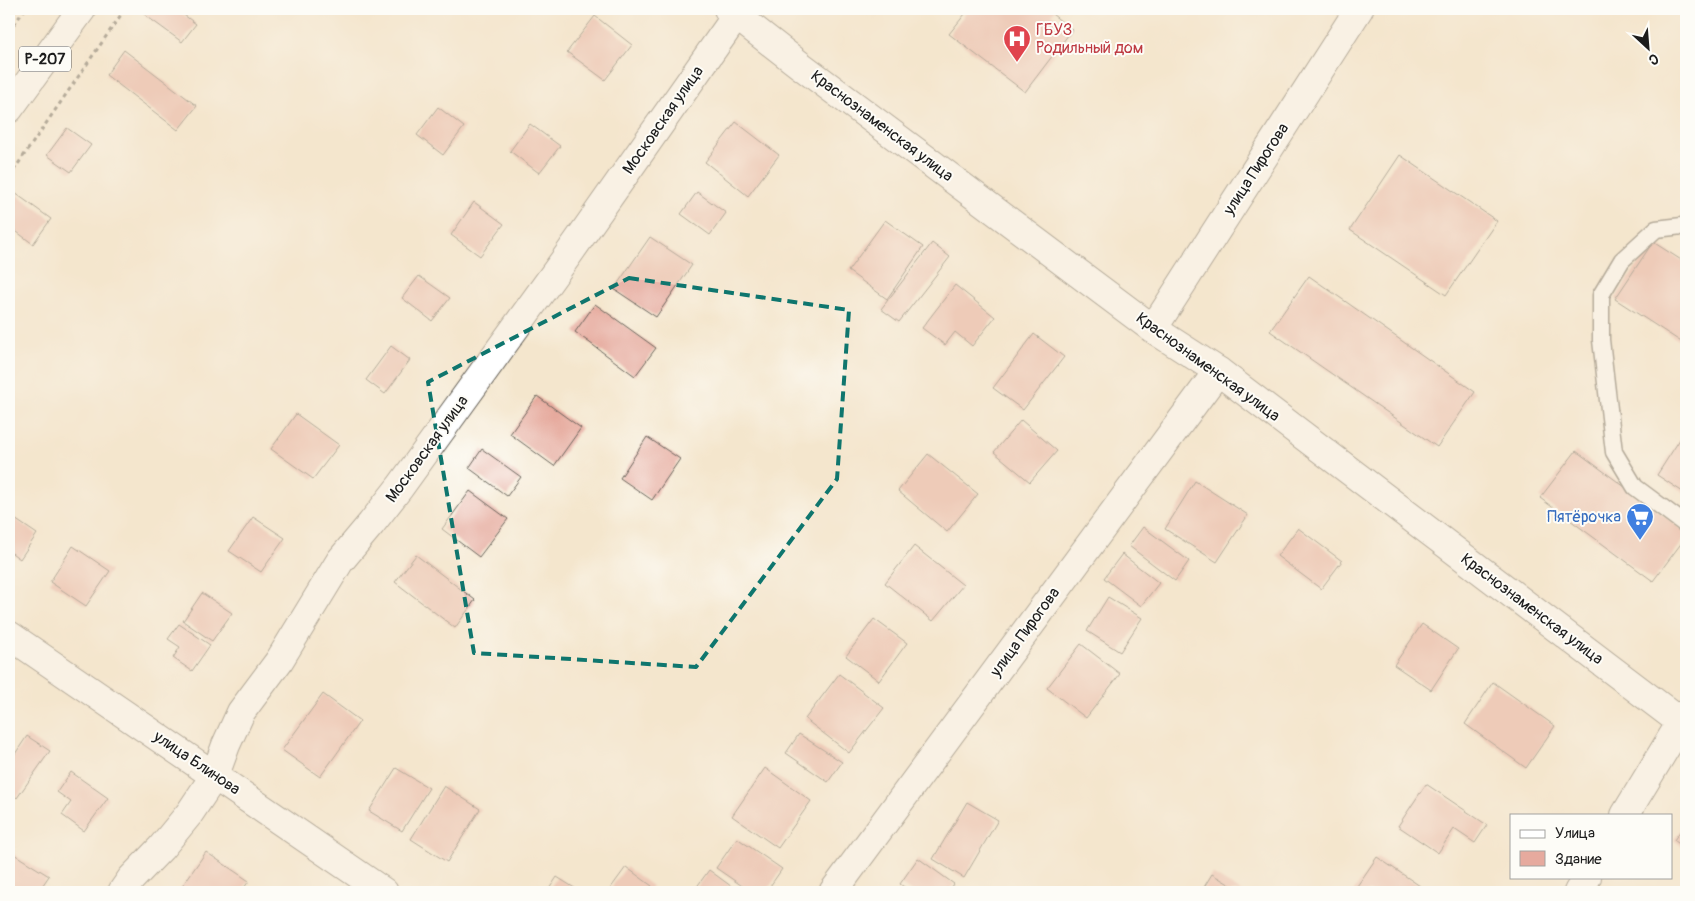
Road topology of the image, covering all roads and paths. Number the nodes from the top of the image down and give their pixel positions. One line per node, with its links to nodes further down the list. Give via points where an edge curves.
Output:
1 (25, 9): 6 (path)
2 (82, 9): 7 (street, Р-207)
3 (124, 9): 8 (path)
4 (1359, 9): 10 (street, улица Пирогова)
5 (735, 11): 10 (street, Краснознаменская улица); 15 (street, Московская улица, via 568,255 405,479 340,561 279,661 241,712)
6 (9, 31)
7 (9, 109)
8 (9, 177)
9 (1686, 228): 12 (lane, via 1656,230 1622,260 1601,295 1601,340 1614,452 1635,487)
10 (1153, 328): 11 (street, Краснознаменская улица)
11 (1218, 371): 14 (street, Краснознаменская улица); 20 (street, улица Пирогова)
12 (1686, 525)
13 (9, 635): 15 (street, улица Блинова)
14 (1685, 721): 16 (street)
15 (215, 775): 18 (street, Московская улица, via 189,814); 19 (street, улица Блинова)
16 (1626, 814)
17 (1586, 878): 21 (street)
18 (122, 892)
19 (384, 892)
20 (833, 892)
21 (1578, 892)

